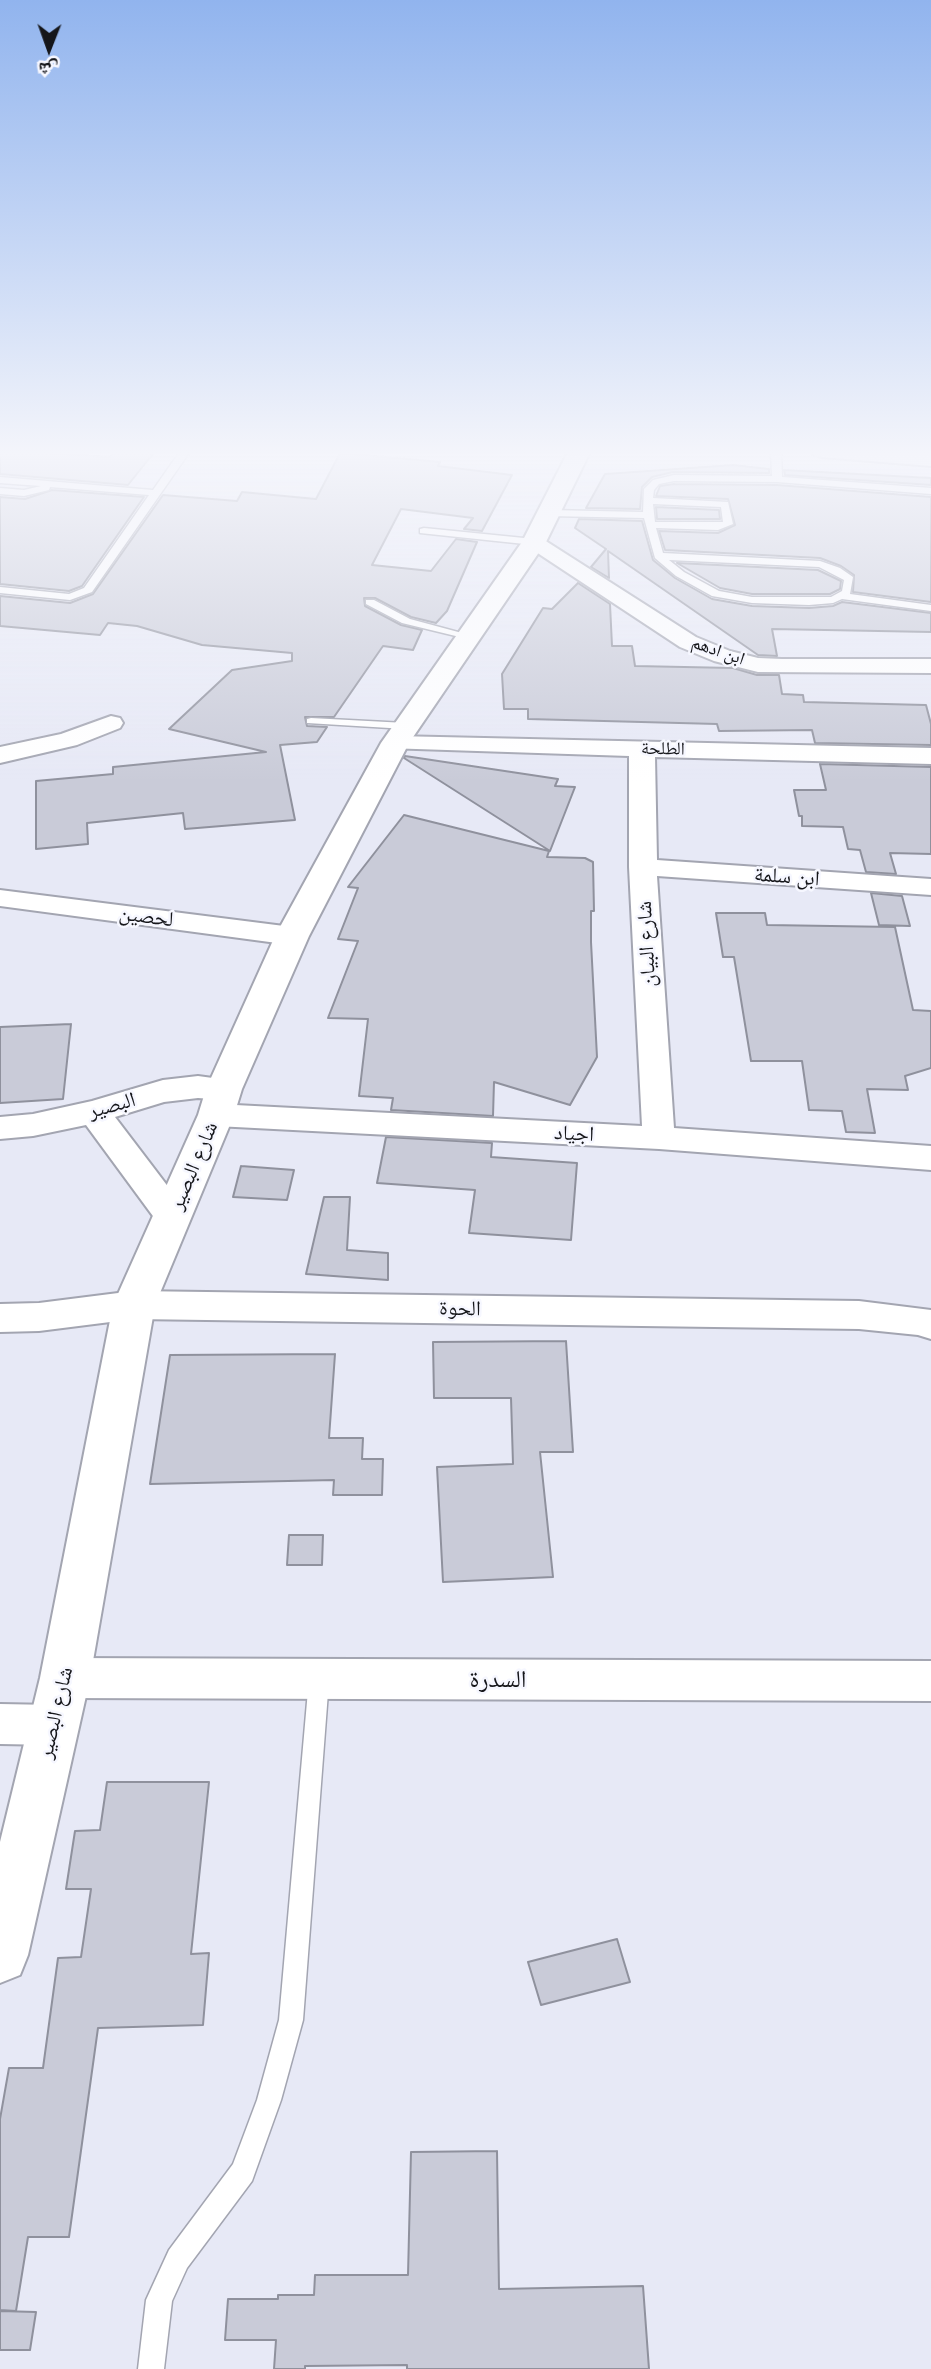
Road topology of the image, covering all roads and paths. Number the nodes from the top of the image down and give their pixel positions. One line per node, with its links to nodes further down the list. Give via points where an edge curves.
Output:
1 (109, 561): 6 (lane, via 88,590 70,597)
2 (519, 561): 10 (street, شارع البصير)
3 (584, 561): 11 (street, ابن ادهم, via 688,642 722,656 758,665)
4 (664, 561): 7 (lane, via 716,594 808,602)
5 (751, 561): 7 (lane, via 820,564 836,570 849,579 847,592)
6 (0, 590)
7 (839, 596): 9 (lane)
8 (370, 602): 10 (lane, via 406,621)
9 (931, 608)
10 (468, 636): 14 (street, شارع البصير)
11 (931, 666)
12 (311, 721): 14 (lane)
13 (111, 723): 16 (street, via 68,740)
14 (400, 734): 15 (street, الطلحة); 21 (street, شارع البصير)
15 (642, 749): 17 (street, الطلحة); 18 (street, شارع البيان)
16 (0, 755)
17 (931, 756)
18 (643, 867): 19 (street, ابن سلمة); 25 (street, شارع البيان)
19 (931, 887)
20 (0, 898): 21 (street, لحصين)
21 (292, 936): 22 (street, شارع البصير)
22 (220, 1102): 23 (street, البصير, via 198,1087 163,1091); 25 (street, اجياد); 27 (street, شارع البصير)
23 (94, 1112): 24 (street, البصير); 27 (street)
24 (0, 1128)
25 (659, 1138): 26 (street, اجياد)
26 (931, 1158)
27 (173, 1218): 28 (street, شارع البصير)
28 (134, 1306): 29 (street, الحوة); 30 (street, الحوة, via 859,1315); 31 (street, شارع البصير)
29 (0, 1318)
30 (926, 1323)
31 (65, 1678): 32 (street, السدرة); 35 (street, شارع البصير)
32 (319, 1679): 33 (street, السدرة); 37 (lane, via 290,2020 269,2100 243,2172 178,2259 159,2300)
33 (931, 1681)
34 (0, 1724): 35 (street)
35 (54, 1725): 36 (street, شارع البصير)
36 (0, 1955)
37 (151, 2369)

